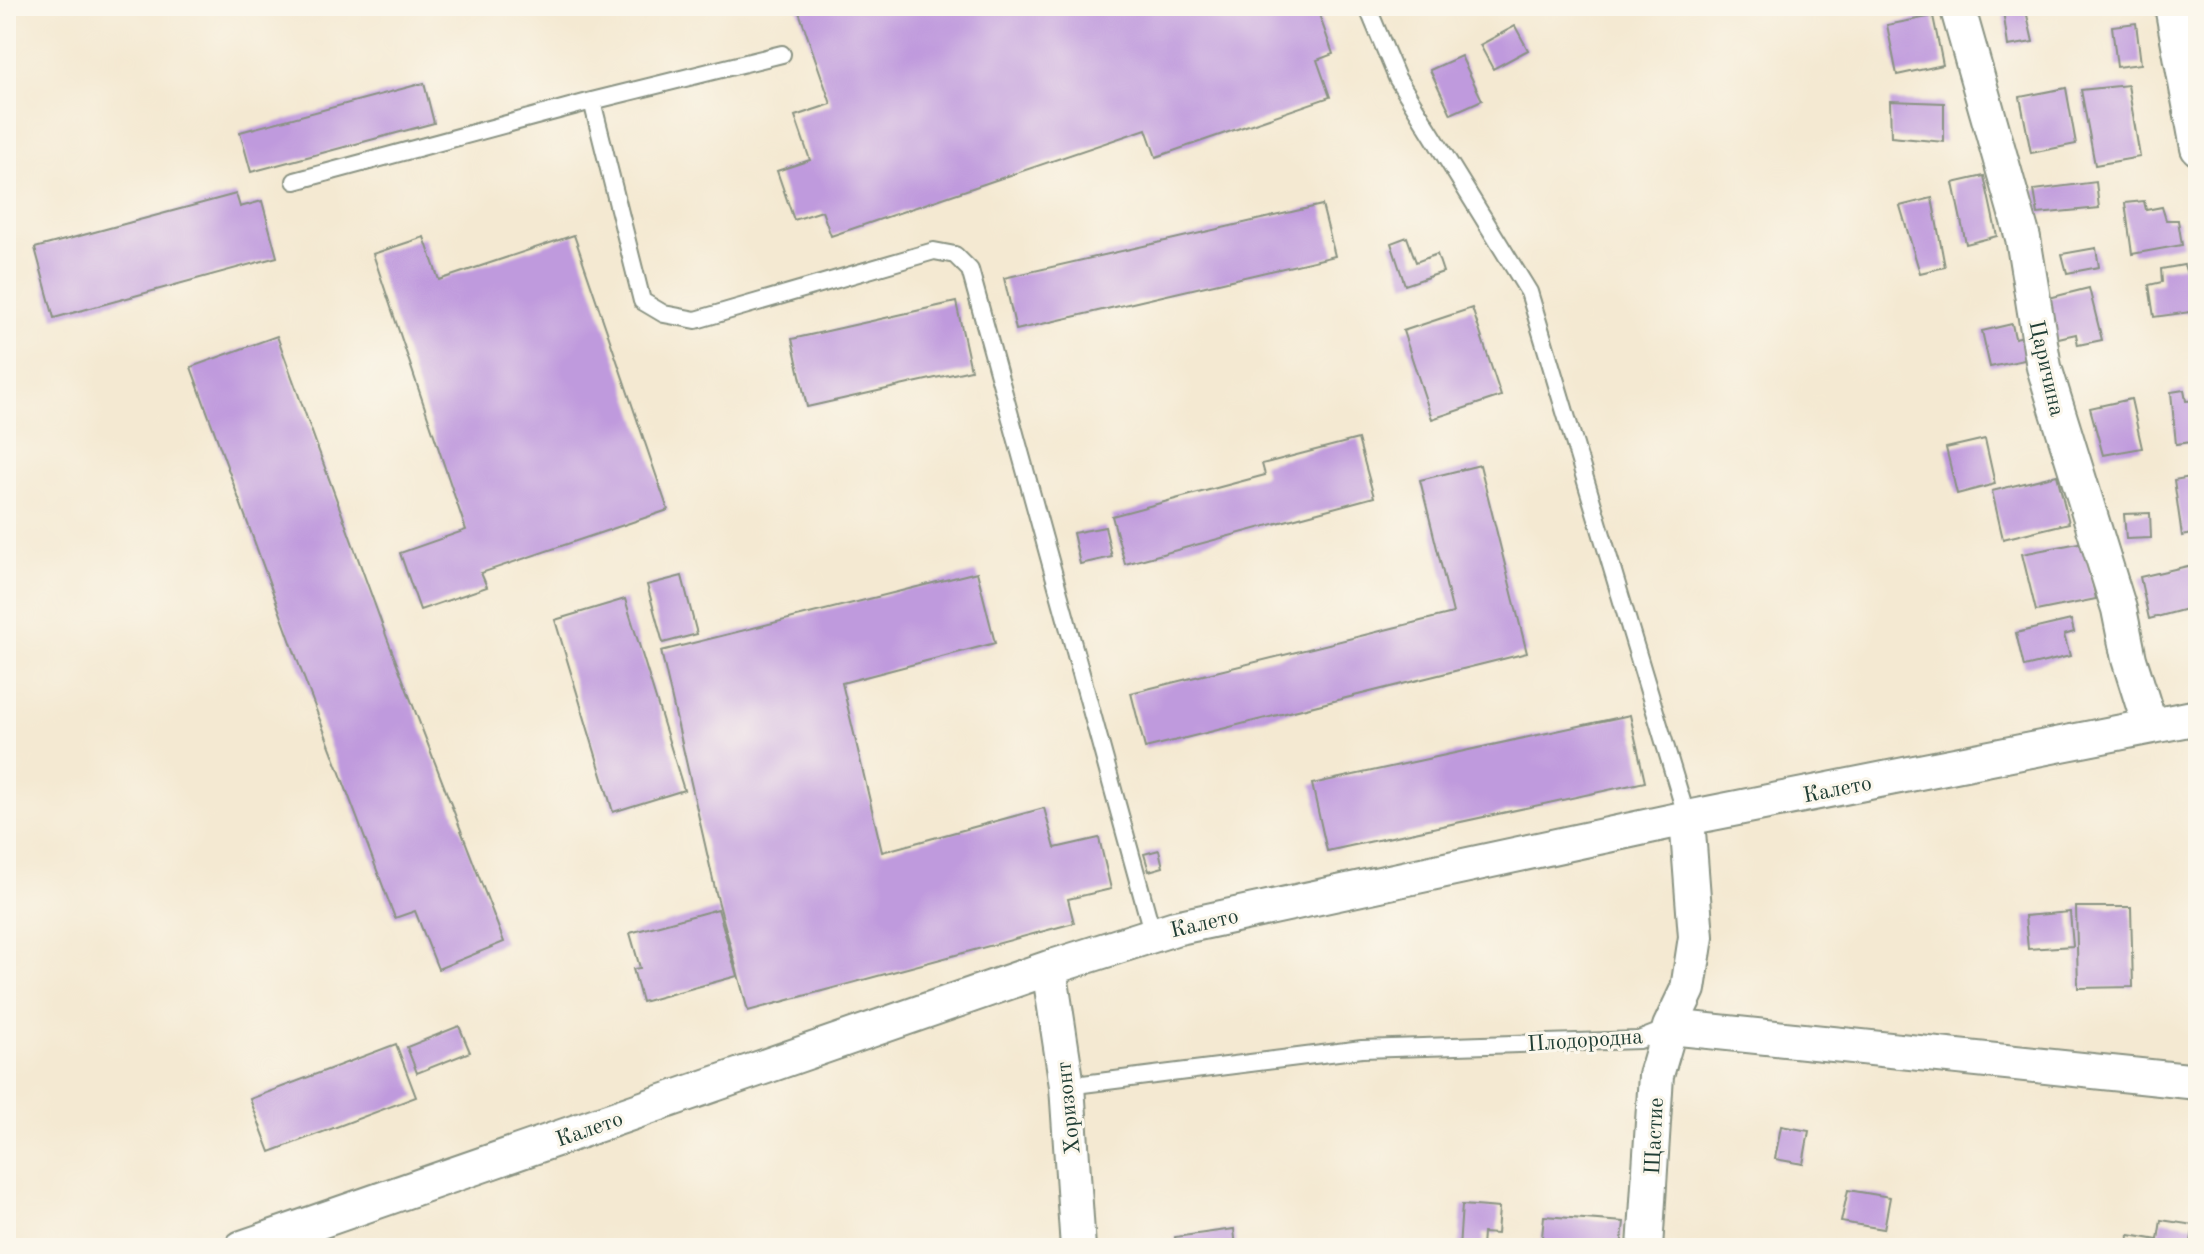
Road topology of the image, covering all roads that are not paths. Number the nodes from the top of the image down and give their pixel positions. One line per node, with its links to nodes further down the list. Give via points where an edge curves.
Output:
1 (1367, 6): 10 (lane, via 1397,78 1529,292)
2 (1957, 6): 9 (street, Царичина, via 2023,238 2044,367)
3 (2172, 6): 6 (street)
4 (782, 54): 5 (lane)
5 (592, 101): 7 (lane); 11 (lane, via 642,301 664,314 696,320 934,251 955,255 970,270)
6 (2198, 148)
7 (295, 181)
8 (2198, 717): 9 (street, Калето)
9 (2150, 726): 10 (street, Калето)
10 (1687, 818): 11 (street, Калето); 13 (street, Щастие, via 1696,937 1688,989)
11 (1153, 935): 12 (street, Калето)
12 (1049, 968): 15 (street, Хоризонт); 16 (street, Калето)
13 (1670, 1027): 14 (street, Плодородна); 15 (lane, Плодородна, via 1639,1040 1362,1049); 18 (street, Щастие, via 1656,1075)
14 (2198, 1082)
15 (1067, 1086): 17 (street, Хоризонт)
16 (242, 1248)
17 (1078, 1248)
18 (1645, 1248)

